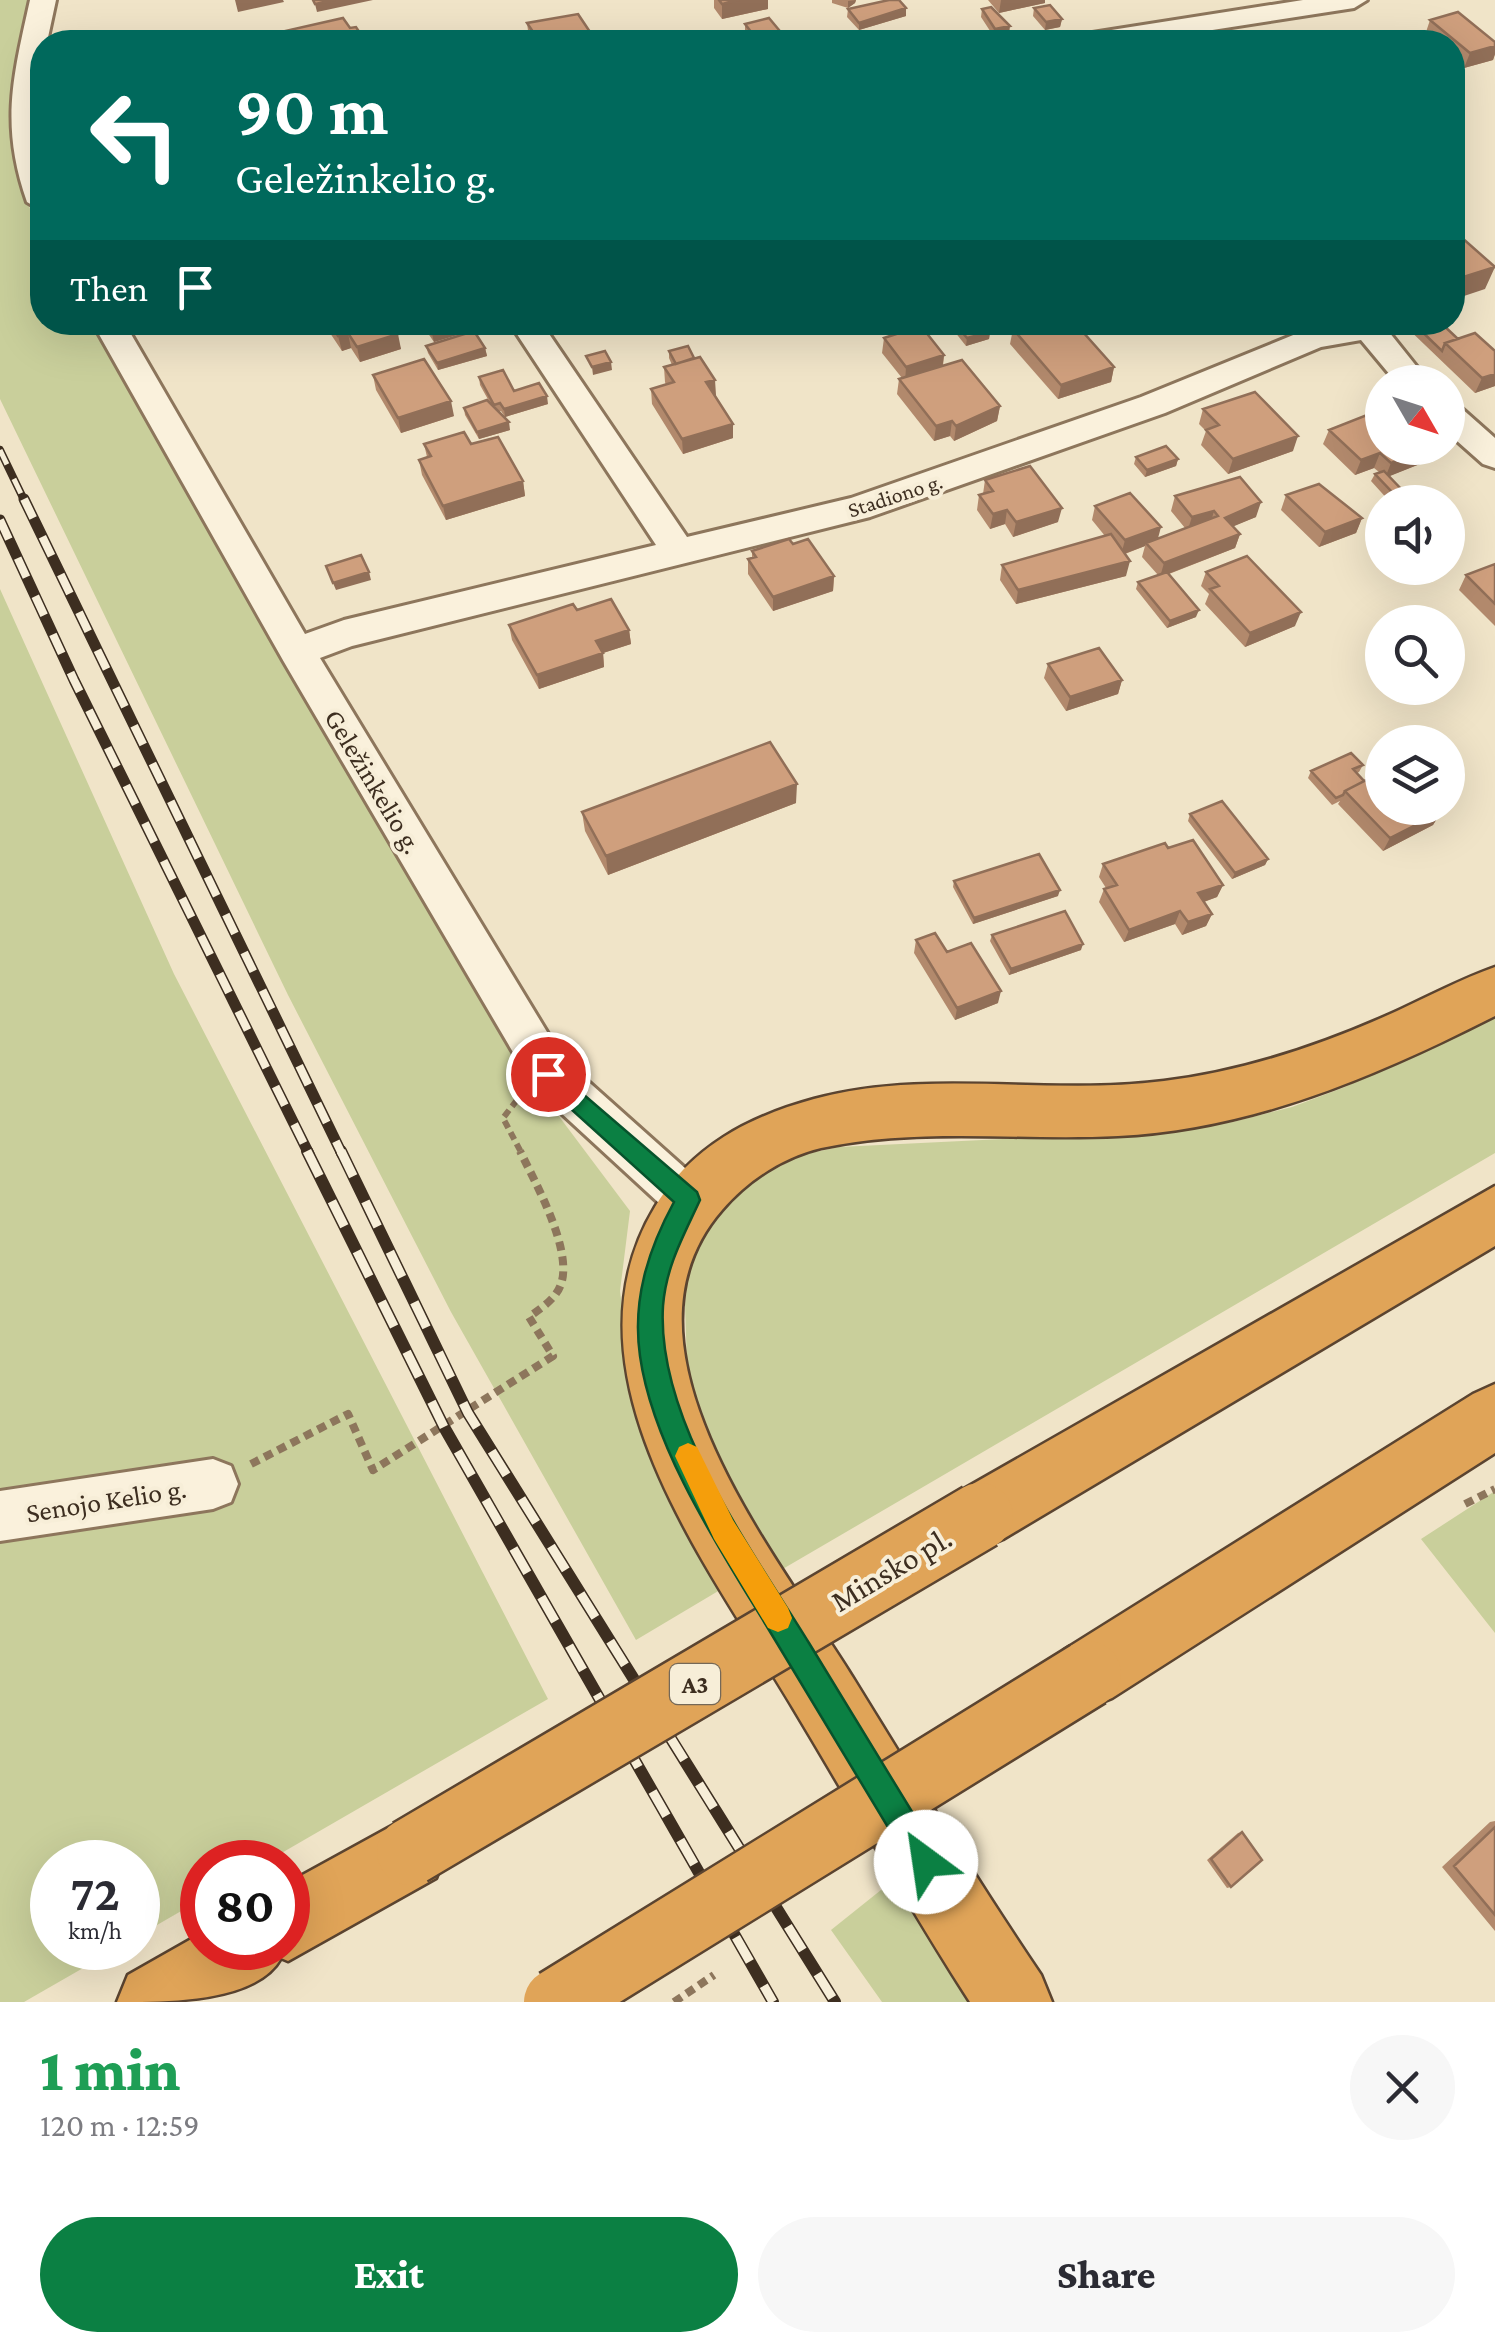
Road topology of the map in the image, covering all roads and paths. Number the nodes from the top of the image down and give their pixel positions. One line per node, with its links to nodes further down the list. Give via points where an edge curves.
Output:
1 (43, 0): 3 (street)
2 (1354, 0): 4 (street)
3 (37, 30)
4 (1216, 30)
5 (30, 62): 6 (street, via 20,110)
6 (30, 171)
7 (115, 335): 15 (street, Geležinkelio g.)
8 (534, 335): 14 (street)
9 (1326, 335): 14 (street, Stadiono g., via 1152,405 858,508)
10 (1372, 335): 11 (street, Stadiono g.)
11 (1397, 365)
12 (1465, 430): 13 (street)
13 (1495, 456)
14 (678, 551): 15 (street, Stadiono g., via 344,634)
15 (297, 652): 17 (street, Geležinkelio g.)
16 (1495, 990): 18 (highway, via 1305,1076 1222,1097 1161,1108 817,1123 758,1142)
17 (548, 1074): 18 (street, Geležinkelio g.); 21 (path, via 503,1118 532,1172 561,1253 563,1276 553,1299 529,1317 553,1356 373,1470 348,1414)
18 (688, 1200): 27 (highway, via 662,1249 651,1306 653,1357 672,1423 724,1529)
19 (1495, 1214): 23 (highway, Minsko pl. / A3, bridge)
20 (1495, 1416): 26 (highway, bridge)
21 (213, 1484): 22 (street, Senojo Kelio g.)
22 (0, 1516)
23 (310, 1911)
24 (210, 1970): 25 (highway)
25 (155, 2002)
26 (558, 2002)
27 (1014, 2002)

